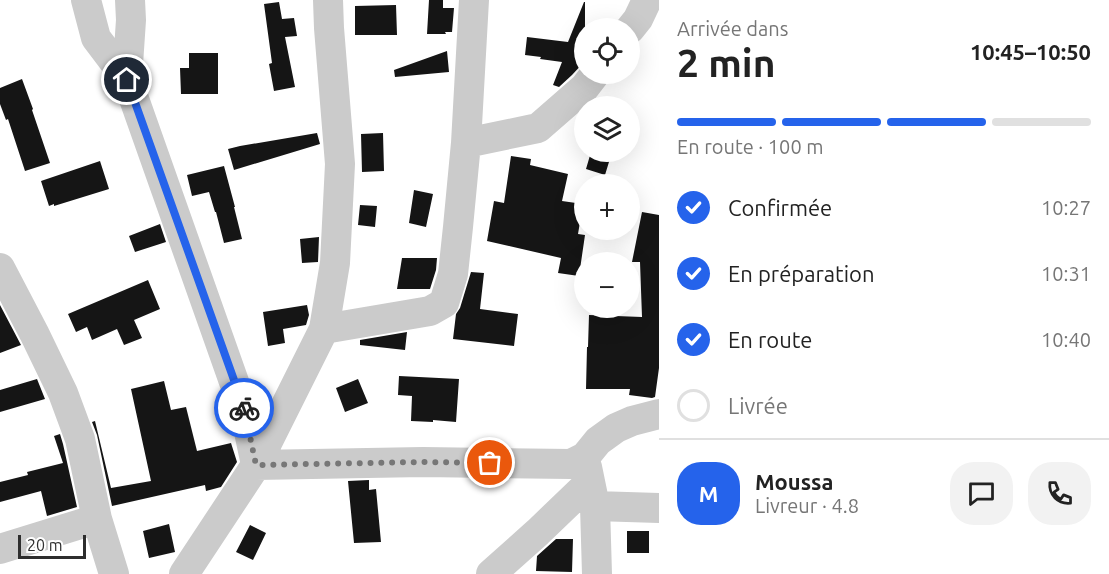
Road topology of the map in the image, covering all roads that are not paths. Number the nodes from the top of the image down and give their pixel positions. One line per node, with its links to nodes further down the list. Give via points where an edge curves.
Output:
1 (86, 0): 7 (street, via 96,38)
2 (130, 0): 7 (street)
3 (328, 0): 11 (street, via 340,164 335,263)
4 (474, 0): 9 (street)
5 (647, 0): 6 (street)
6 (638, 18)
7 (127, 80): 13 (street, via 245,413)
8 (587, 84): 9 (street, via 538,128)
9 (466, 143): 11 (street, via 453,274 444,303 405,316)
10 (0, 268): 16 (street, via 63,393 80,439)
11 (324, 329): 13 (street)
12 (659, 414): 14 (street, via 616,428 598,441)
13 (256, 465): 14 (street, via 572,464); 19 (street)
14 (590, 482): 15 (street); 20 (street); 21 (street)
15 (659, 508)
16 (97, 519): 17 (street); 18 (street)
17 (0, 549)
18 (114, 574)
19 (184, 574)
20 (491, 574)
21 (597, 574)

